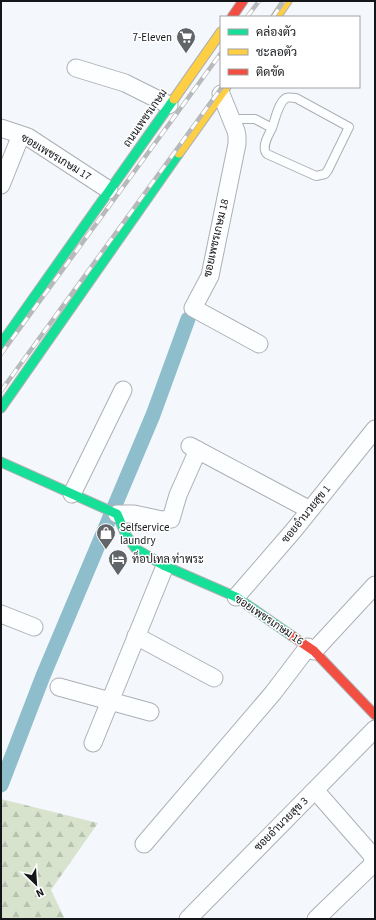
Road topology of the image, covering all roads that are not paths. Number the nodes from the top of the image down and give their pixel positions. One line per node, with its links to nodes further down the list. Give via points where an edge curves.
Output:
1 (243, 1): 3 (main road)
2 (287, 1): 4 (main road)
3 (233, 16)
4 (277, 16)
5 (220, 33): 8 (main road, ถนนเพชรเกษม)
6 (76, 68): 8 (street, via 124,83)
7 (223, 90): 9 (street, ซอยเพชรเกษม 18); 16 (main road)
8 (169, 105): 14 (main road, ถนนเพชรเกษม)
9 (231, 119): 11 (lane, via 255,119); 19 (street, ซอยเพชรเกษม 18, via 237,136 236,144 210,276 193,308)
10 (1, 128): 12 (street, ซอยเพชรเกษม 17)
11 (272, 128): 11 (lane, via 280,106 288,97 296,98 349,127 328,170 321,176 267,154 265,146)
12 (21, 135): 13 (street); 14 (street, ซอยเพชรเกษม 17, via 28,137)
13 (1, 185)
14 (109, 190): 15 (main road, ถนนเพชรเกษม)
15 (90, 217): 17 (main road, ถนนเพชรเกษม); 18 (main road, ถนนเพชรเกษม)
16 (118, 239): 20 (main road); 22 (main road)
17 (11, 314)
18 (1, 344)
19 (259, 344)
20 (20, 364)
21 (123, 390): 25 (street)
22 (1, 408)
23 (375, 429): 26 (street, ซอยอำนวยสุข 1)
24 (1, 462): 25 (main road)
25 (72, 494): 27 (main road)
26 (310, 510): 27 (street, via 194,448 171,519 162,520); 30 (street, ซอยอำนวยสุข 1)
27 (114, 512): 28 (main road, ซอยเพชรเกษม 16, via 136,549)
28 (165, 566): 30 (main road, ซอยเพชรเกษม 16); 33 (street)
29 (375, 585): 34 (street)
30 (236, 597): 34 (main road, ซอยเพชรเกษม 16)
31 (1, 614): 32 (street)
32 (34, 627)
33 (136, 636): 35 (street); 37 (street)
34 (311, 649): 39 (main road, ซอยเพชรเกษม 16); 43 (street)
35 (214, 678)
36 (59, 687): 37 (street)
37 (110, 700): 38 (street); 41 (street)
38 (150, 712)
39 (375, 715)
40 (375, 730): 42 (street, ซอยอำนวยสุข 3)
41 (93, 743)
42 (315, 790): 44 (street, ซอยอำนวยสุข 3); 45 (street, via 371,854 374,863)
43 (144, 844)
44 (188, 919)
45 (316, 919)

